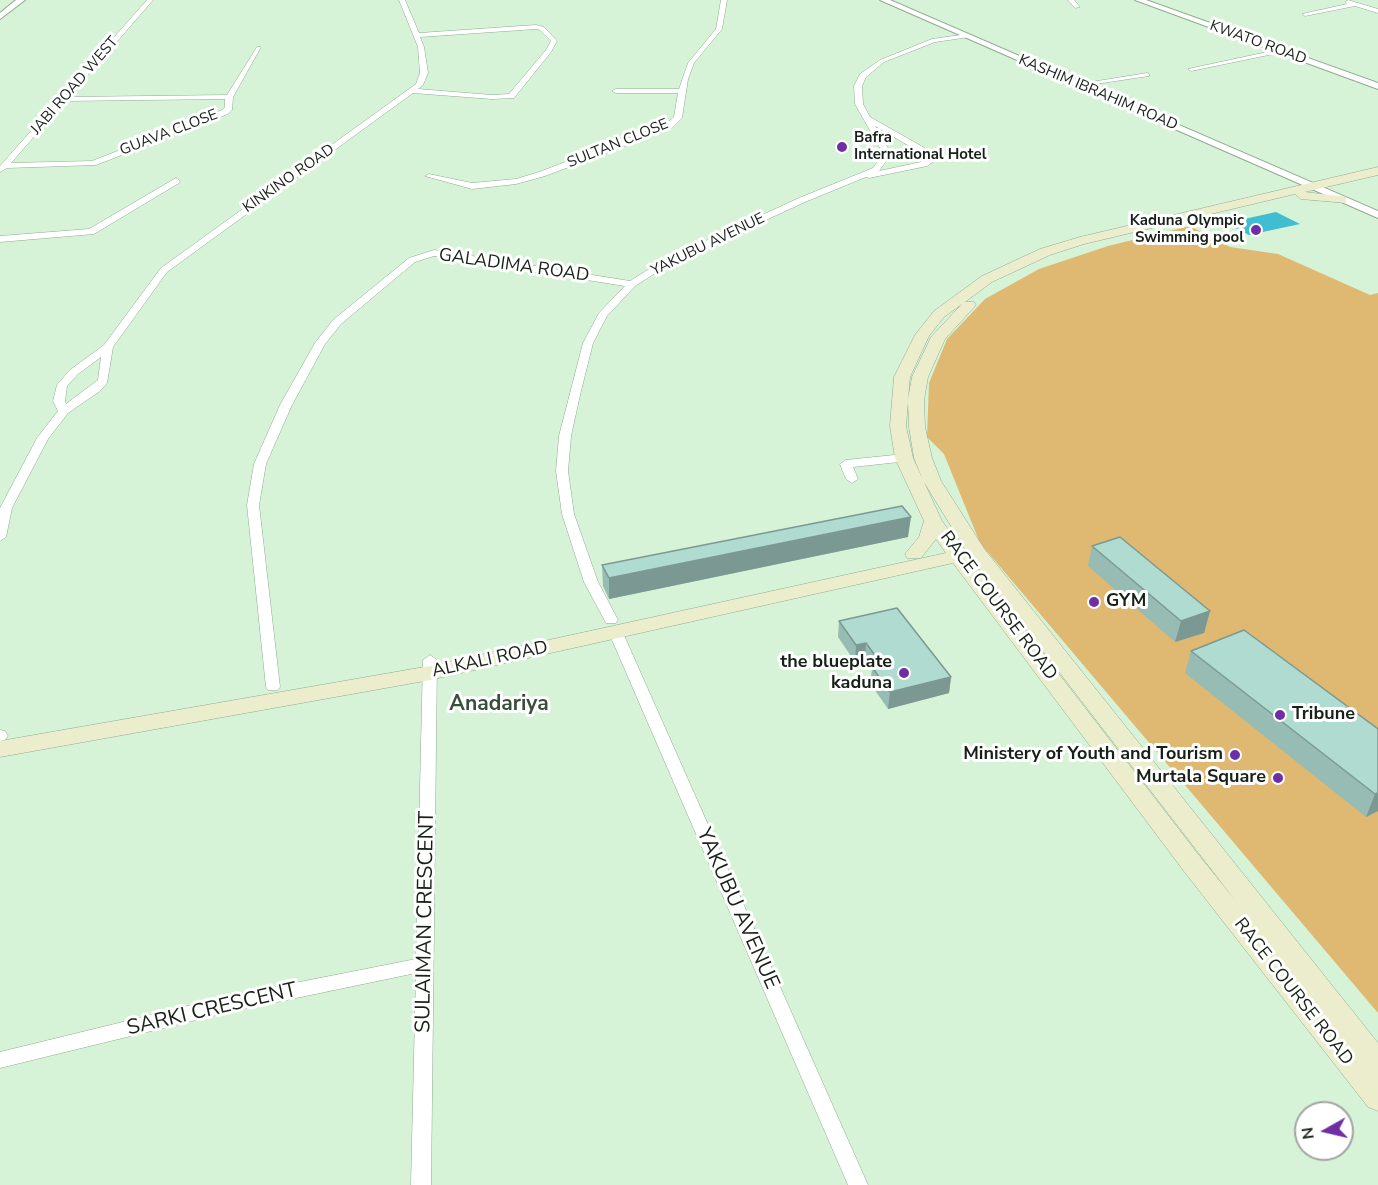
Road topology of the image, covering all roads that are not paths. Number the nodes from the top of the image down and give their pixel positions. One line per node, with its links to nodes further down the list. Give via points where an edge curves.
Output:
1 (21, 0): 14 (street)
2 (150, 0): 30 (street, JABI ROAD WEST)
3 (402, 0): 16 (street)
4 (724, 0): 28 (street, SULTAN CLOSE, via 719,29 691,63)
5 (884, 0): 15 (street, KASHIM IBRAHIM ROAD)
6 (896, 0): 22 (street, KASHIM IBRAHIM ROAD)
7 (1071, 0): 11 (street)
8 (1139, 0): 20 (street, KWATO ROAD)
9 (1342, 0): 10 (street)
10 (1356, 4): 12 (street); 13 (street)
11 (1077, 7)
12 (1378, 11)
13 (1305, 14)
14 (0, 17)
15 (954, 31): 17 (street, KASHIM IBRAHIM ROAD); 18 (street, YAKUBU AVENUE)
16 (417, 35): 26 (street, via 424,73); 26 (street, via 536,27 554,40 511,96)
17 (968, 36): 18 (street, YAKUBU AVENUE); 22 (street, KASHIM IBRAHIM ROAD)
18 (942, 39): 31 (street, YAKUBU AVENUE, via 882,61 863,76 858,86 859,104)
19 (259, 48): 29 (street)
20 (1281, 51): 21 (street); 25 (street, KWATO ROAD)
21 (1191, 69)
22 (1052, 70): 24 (street, KASHIM IBRAHIM ROAD); 38 (street, KASHIM IBRAHIM ROAD)
23 (1147, 75): 24 (street)
24 (1089, 83): 38 (street, KASHIM IBRAHIM ROAD)
25 (1378, 86)
26 (413, 91): 43 (street, KINKINO ROAD, via 164,270)
27 (616, 91): 28 (street)
28 (682, 91): 34 (street, SULTAN CLOSE, via 678,118 669,126 542,174 475,186)
29 (229, 97): 30 (street, GUAVA CLOSE); 32 (street, GUAVA CLOSE, via 229,108 225,111 93,163)
30 (63, 99): 32 (street, JABI ROAD WEST)
31 (869, 119): 35 (street, YAKUBU AVENUE, via 884,148 883,160); 35 (street, via 934,157 924,164)
32 (3, 169)
33 (1378, 171): 38 (main road)
34 (429, 176)
35 (864, 177): 42 (street, YAKUBU AVENUE, via 702,245)
36 (1378, 177): 38 (main road)
37 (176, 181): 41 (street, via 91,232)
38 (1321, 187): 39 (street); 40 (street); 45 (main road, RACE COURSE ROAD, via 1053,249 1017,264 963,295 922,335 902,376 898,426); 49 (main road, RACE COURSE ROAD, via 1052,258 1001,283 955,317 938,337 920,377 916,427 923,458)
39 (1378, 208)
40 (1378, 215)
41 (0, 238)
42 (632, 284): 52 (street, YAKUBU AVENUE, via 603,315 588,343 565,436 562,471 568,513 591,582); 54 (street, GALADIMA ROAD, via 434,253 412,260 337,322 320,343 286,405 260,464 253,505)
43 (108, 347): 44 (street, KINKINO ROAD, via 103,381); 44 (street, KINKINO ROAD, via 62,385 59,401)
44 (64, 411): 48 (street, KINKINO ROAD, via 43,438 6,507)
45 (904, 458): 46 (street, via 846,464); 47 (main road, RACE COURSE ROAD)
46 (852, 479)
47 (933, 521): 49 (main road, RACE COURSE ROAD); 50 (main road)
48 (0, 537)
49 (963, 549): 50 (main road, ALKALI ROAD); 51 (main road, RACE COURSE ROAD); 59 (main road, RACE COURSE ROAD)
50 (915, 560): 51 (main road); 52 (main road, ALKALI ROAD)
51 (977, 582): 60 (main road, RACE COURSE ROAD, via 1192,864)
52 (614, 626): 53 (main road, ALKALI ROAD); 62 (street, YAKUBU AVENUE)
53 (430, 666): 54 (main road, ALKALI ROAD); 56 (main road, ALKALI ROAD); 57 (street, SULAIMAN CRESCENT)
54 (273, 687): 55 (main road, ALKALI ROAD)
55 (0, 736)
56 (0, 749)
57 (425, 964): 58 (street, SARKI CRESCENT, via 229,1004); 61 (street, SULAIMAN CRESCENT)
58 (0, 1060)
59 (1378, 1064)
60 (1378, 1098)
61 (421, 1185)
62 (858, 1185)

